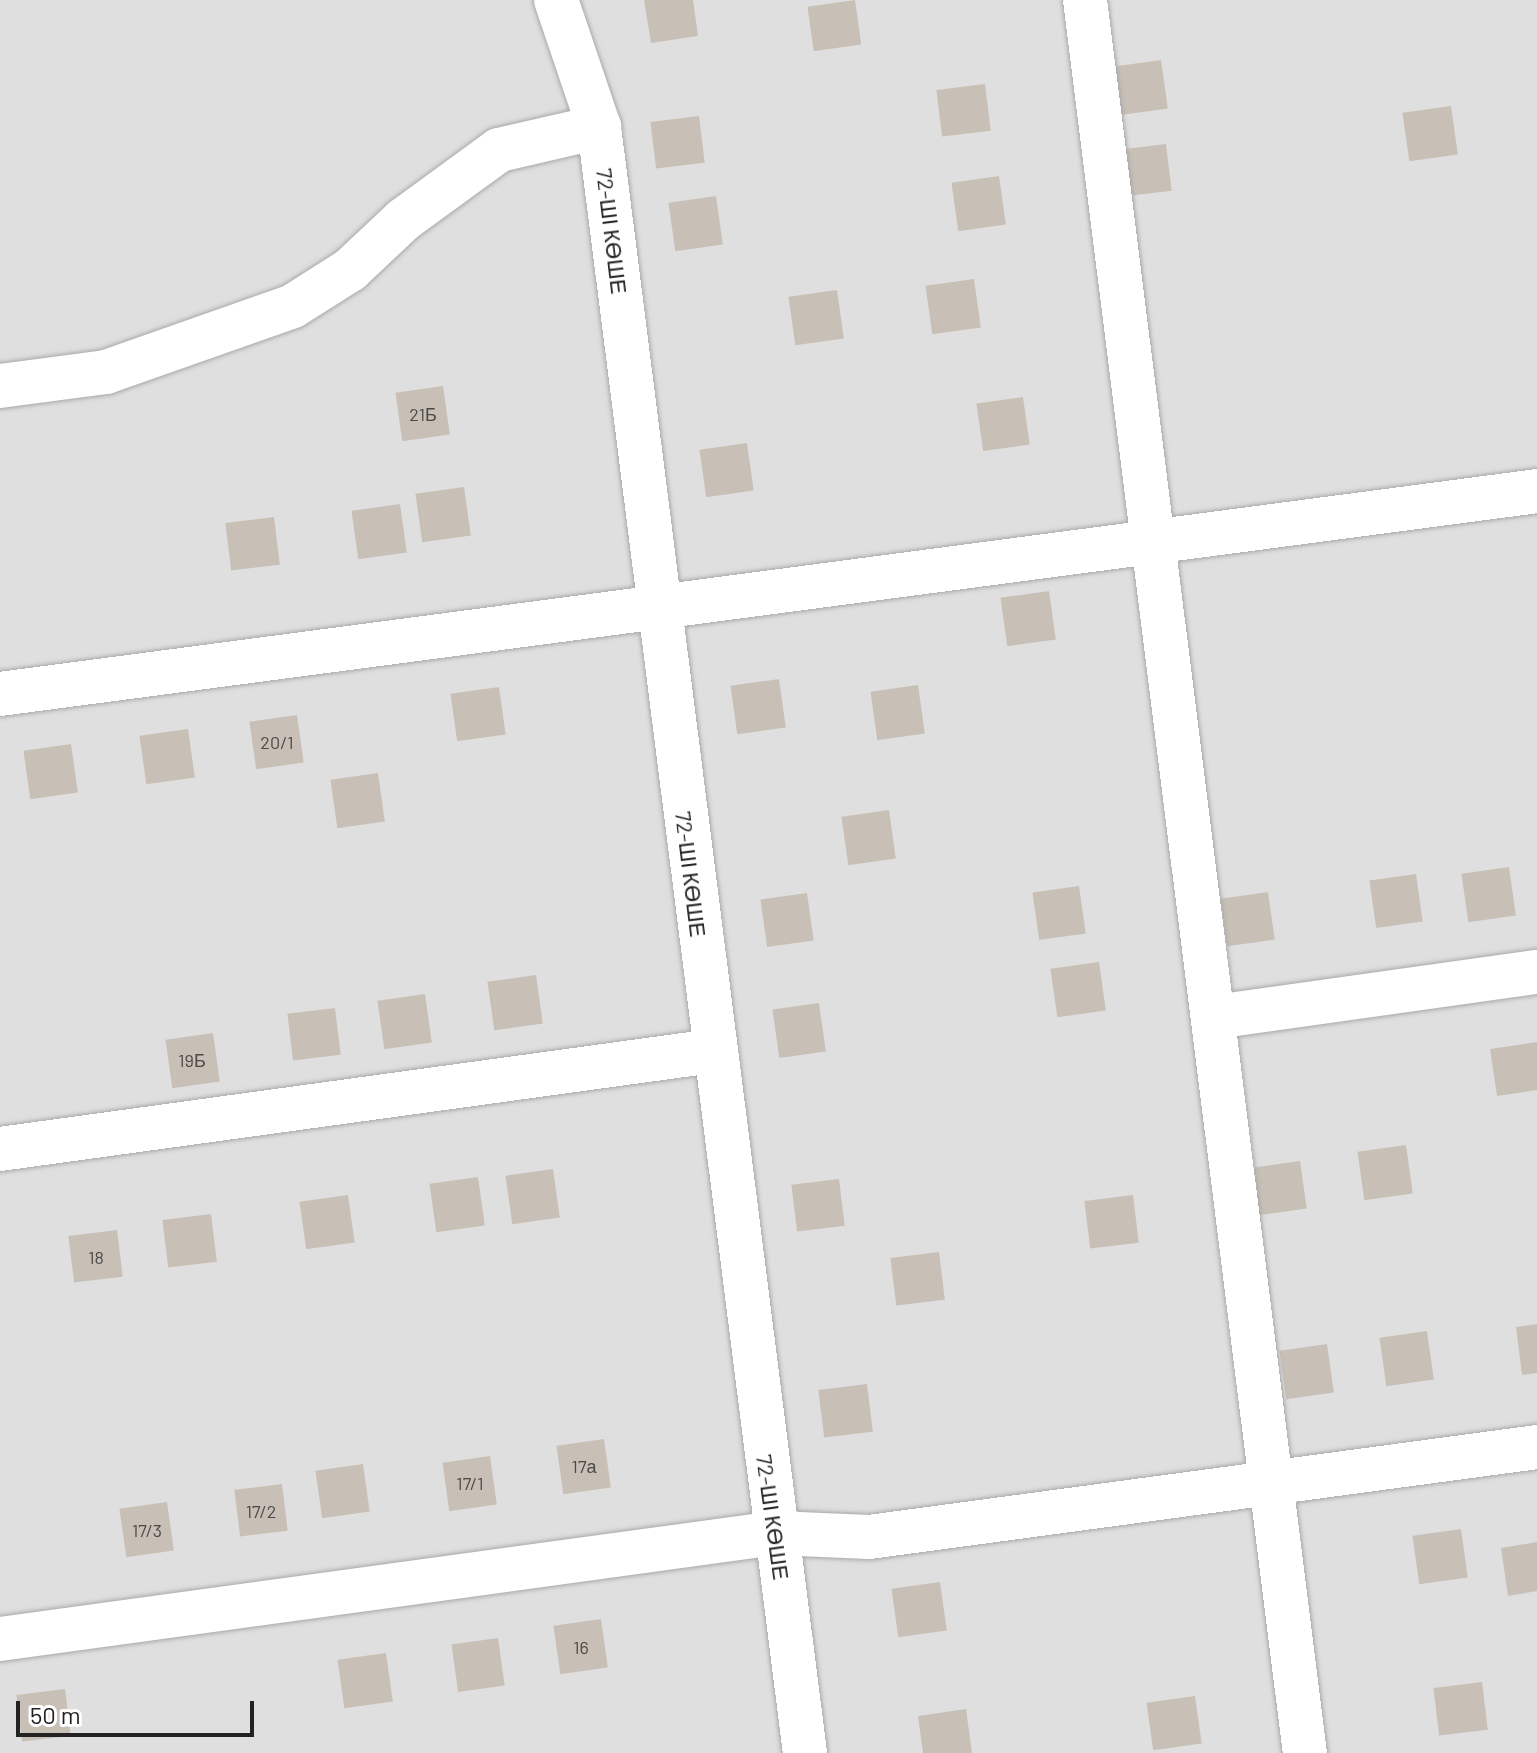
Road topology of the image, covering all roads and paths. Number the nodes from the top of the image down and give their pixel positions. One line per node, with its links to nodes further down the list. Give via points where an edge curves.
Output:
1 (556, 0): 3 (street, 72-ШІ КӨШЕ)
2 (1085, 0): 6 (street)
3 (599, 127): 4 (street, via 499,150 403,220 350,270 278,312 106,372); 7 (street, 72-ШІ КӨШЕ)
4 (0, 386)
5 (1537, 491): 6 (street)
6 (1154, 541): 7 (street); 10 (street)
7 (658, 604): 8 (street); 11 (street, 72-ШІ КӨШЕ)
8 (0, 694)
9 (1537, 972): 10 (street)
10 (1215, 1017): 14 (street)
11 (713, 1051): 12 (street); 15 (street, 72-ШІ КӨШЕ)
12 (0, 1149)
13 (1537, 1447): 14 (street)
14 (1269, 1488): 15 (street, via 869,1537); 18 (street)
15 (776, 1533): 16 (street); 17 (street, 72-ШІ КӨШЕ)
16 (0, 1639)
17 (805, 1753)
18 (1305, 1753)

